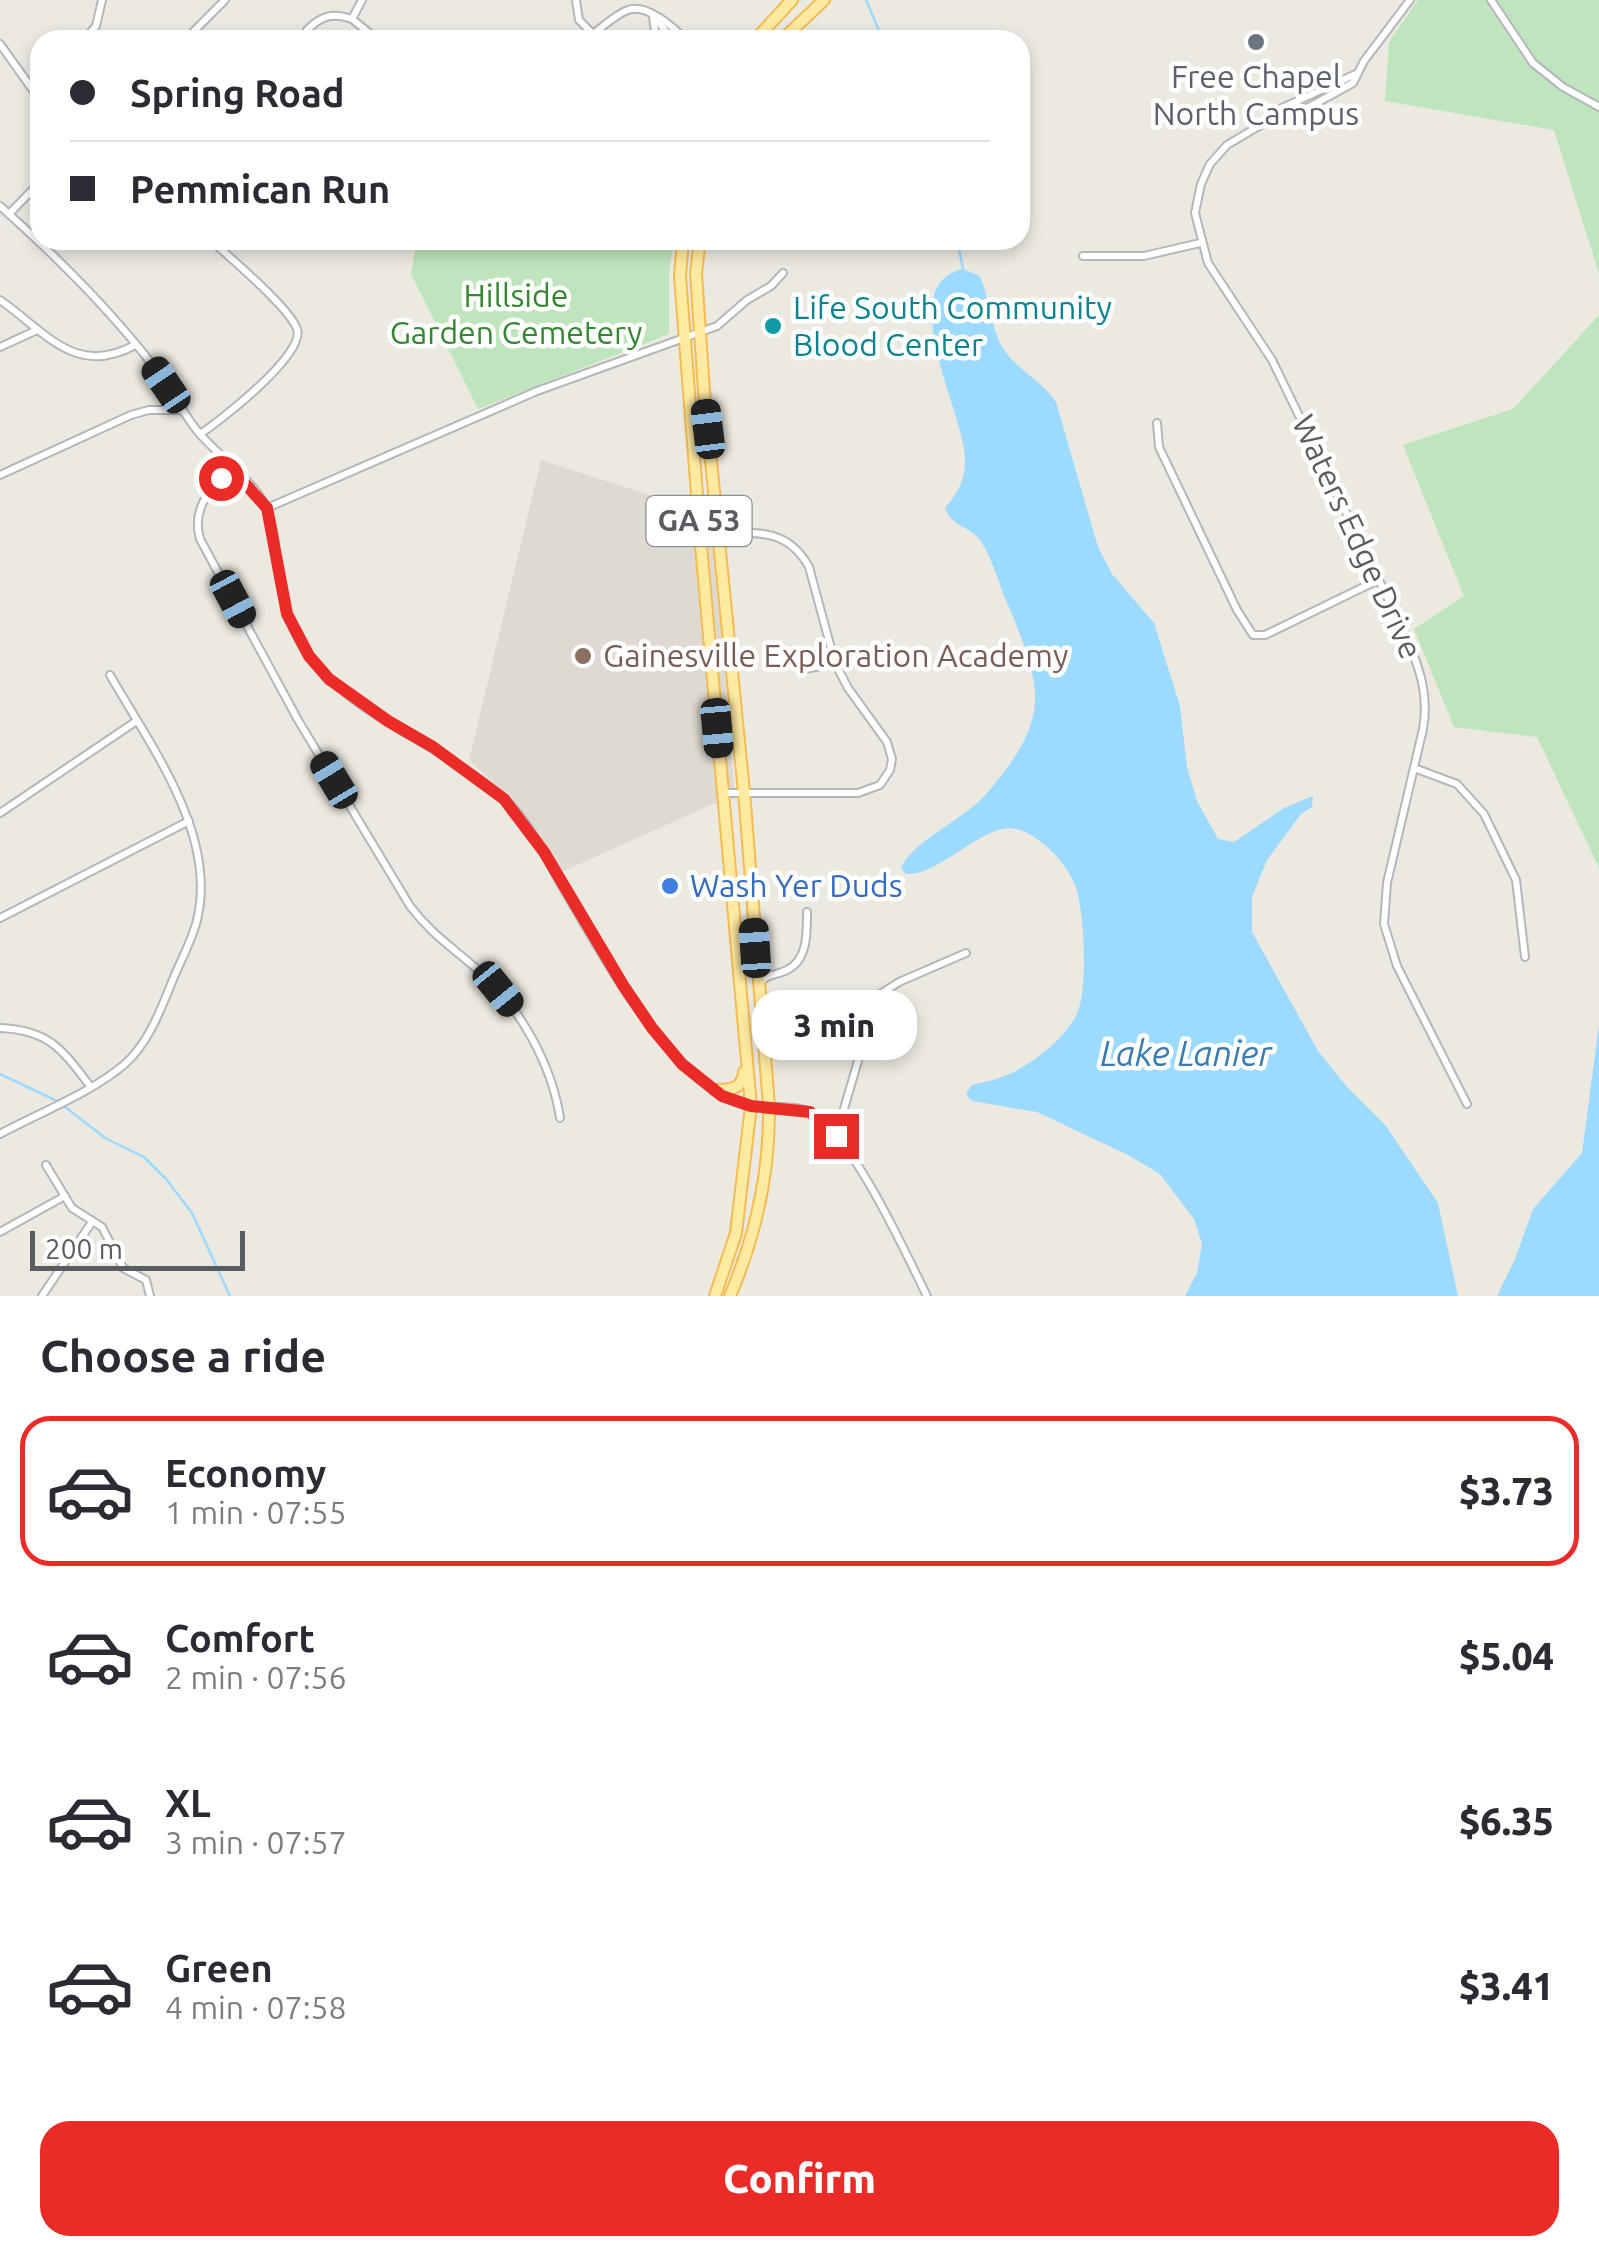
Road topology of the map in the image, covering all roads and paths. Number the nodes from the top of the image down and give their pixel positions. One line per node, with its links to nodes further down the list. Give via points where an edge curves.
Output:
1 (102, 0): 11 (street)
2 (225, 0): 12 (street)
3 (362, 0): 10 (street)
4 (576, 0): 15 (street, via 579,20)
5 (792, 0): 20 (main road)
6 (824, 0): 21 (main road)
7 (1410, 0): 29 (street, Waters Edge Drive, via 1352,83 1264,123 1210,164 1196,203)
8 (1492, 0): 24 (street, via 1533,63)
9 (653, 16): 16 (street, via 630,8); 17 (street); 18 (street); 19 (street)
10 (352, 19): 13 (street, via 330,15); 14 (street)
11 (93, 30)
12 (195, 30)
13 (306, 30)
14 (366, 30)
15 (589, 30)
16 (599, 30)
17 (654, 30)
18 (665, 30)
19 (676, 30)
20 (764, 30)
21 (792, 30)
22 (0, 44): 23 (street)
23 (30, 89)
24 (1599, 107)
25 (30, 192): 27 (street)
26 (0, 206): 27 (street)
27 (9, 214): 28 (street)
28 (30, 236)
29 (1200, 243): 34 (street, via 1144,256); 49 (street, Waters Edge Drive, via 1272,360)
30 (44, 250): 40 (street)
31 (221, 250): 44 (street, via 283,311 298,337 246,400)
32 (683, 250): 39 (main road, GA 53)
33 (699, 250): 38 (main road, GA 53)
34 (1082, 256)
35 (783, 273): 38 (street)
36 (0, 300): 37 (street)
37 (35, 331): 40 (street, via 86,356 107,357); 41 (street)
38 (701, 333): 39 (street); 48 (main road, GA 53)
39 (686, 338): 47 (street, via 537,391); 56 (main road, GA 53)
40 (135, 345): 42 (street)
41 (0, 347)
42 (180, 410): 44 (street); 46 (street, via 132,415)
43 (1157, 423): 49 (street, via 1159,448 1254,635)
44 (200, 434): 45 (street)
45 (230, 467): 47 (street); 71 (street, via 200,507 200,539 410,906 432,934 498,989 524,1025 552,1083)
46 (0, 476)
47 (267, 508): 67 (street, via 287,614 309,656 354,698 504,799 652,1028)
48 (720, 534): 50 (street, via 775,534 802,555); 55 (main road, GA 53)
49 (1378, 580): 54 (street, Waters Edge Drive, via 1425,686)
50 (835, 662): 51 (street); 55 (street, via 887,742 892,760 886,779 858,793)
51 (800, 670)
52 (110, 675): 53 (street)
53 (136, 722): 57 (street); 58 (street)
54 (1414, 768): 62 (street, via 1456,784 1484,814 1516,880); 68 (street, Waters Edge Drive, via 1384,924)
55 (744, 792): 56 (street); 63 (main road, GA 53)
56 (723, 793): 64 (main road, GA 53)
57 (0, 813)
58 (189, 821): 60 (street); 66 (street, via 200,873 191,939 140,1046)
59 (808, 912): 63 (street, via 798,961)
60 (0, 918)
61 (966, 954): 73 (street, via 877,996)
62 (1524, 957)
63 (758, 984): 70 (main road, GA 53)
64 (743, 1006): 67 (main road, via 743,1081); 69 (main road, GA 53)
65 (0, 1028): 66 (street, via 54,1043)
66 (90, 1086): 72 (street)
67 (715, 1090): 69 (street)
68 (1467, 1104)
69 (751, 1106): 70 (street); 80 (main road, GA 53, via 736,1233)
70 (769, 1106): 73 (street, via 810,1112); 81 (main road, GA 53, via 762,1192)
71 (560, 1118)
72 (0, 1134)
73 (836, 1136): 82 (street)
74 (46, 1164): 75 (street)
75 (65, 1196): 76 (street); 77 (street)
76 (92, 1222): 78 (street); 79 (street, via 102,1227 122,1268 146,1280)
77 (0, 1232)
78 (42, 1296)
79 (150, 1296)
80 (715, 1296)
81 (730, 1296)
82 (927, 1296)

